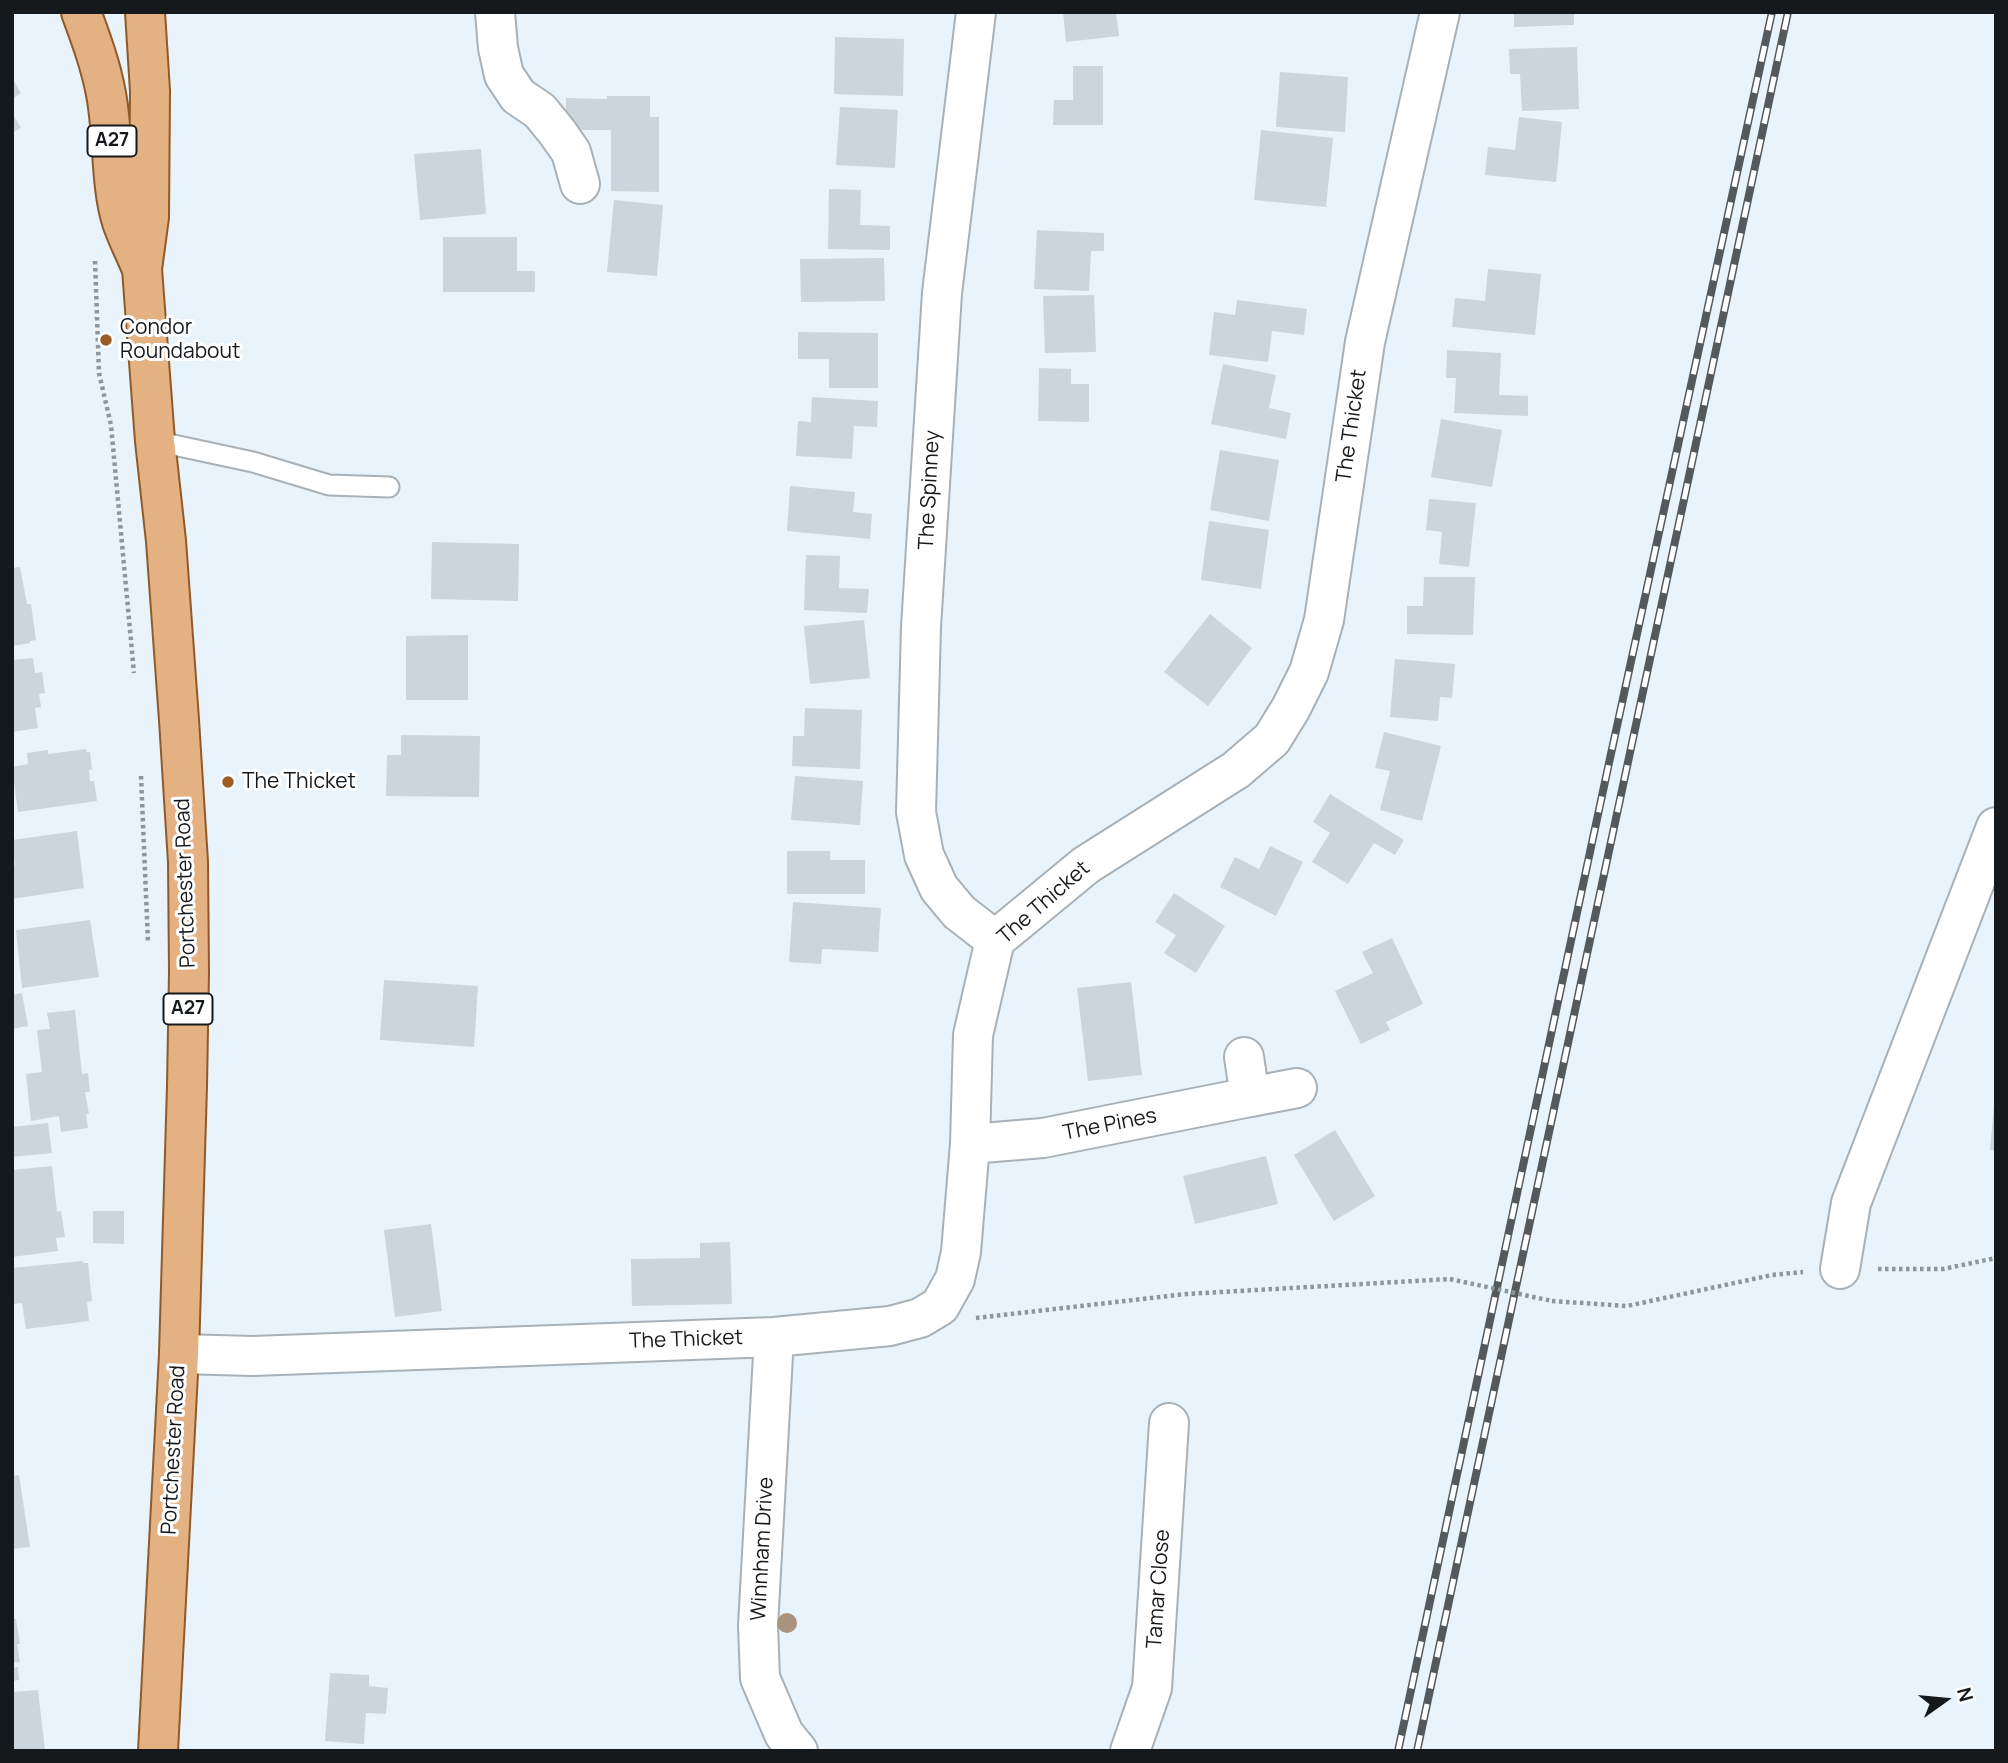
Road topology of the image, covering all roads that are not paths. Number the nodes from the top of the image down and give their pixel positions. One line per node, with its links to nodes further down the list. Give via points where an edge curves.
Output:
1 (81, 12): 7 (main road, Portchester Road / A27, via 106,94 122,221)
2 (145, 12): 7 (main road, Portchester Road / A27, via 149,217)
3 (495, 12): 6 (street, via 504,75 518,96 540,111 571,152)
4 (976, 12): 11 (street, The Spinney, via 942,293 921,627 916,813 923,855 939,888 959,912)
5 (1440, 12): 11 (street, The Thicket, via 1365,342 1324,620 1309,672 1292,708 1272,739 1236,770 1086,865)
6 (580, 184)
7 (142, 269): 8 (main road, Portchester Road / A27)
8 (155, 441): 9 (lane, via 329,485); 18 (main road, Portchester Road / A27, via 188,862)
9 (389, 487)
10 (1996, 827): 16 (street, via 1851,1203)
11 (995, 940): 15 (street, The Thicket, via 973,1035)
12 (1244, 1057): 14 (street)
13 (1297, 1088): 14 (street, The Pines)
14 (1250, 1097): 15 (street, The Pines, via 1043,1138)
15 (970, 1144): 17 (street, The Thicket, via 961,1252 955,1279 940,1306 890,1326)
16 (1840, 1269)
17 (774, 1337): 18 (street, The Thicket, via 267,1356); 21 (street, Winnham Drive, via 758,1626 760,1678 784,1734)
18 (179, 1354): 20 (main road, Portchester Road / A27)
19 (1169, 1423): 22 (street, Tamar Close, via 1152,1688)
20 (158, 1751)
21 (798, 1751)
22 (1130, 1751)

